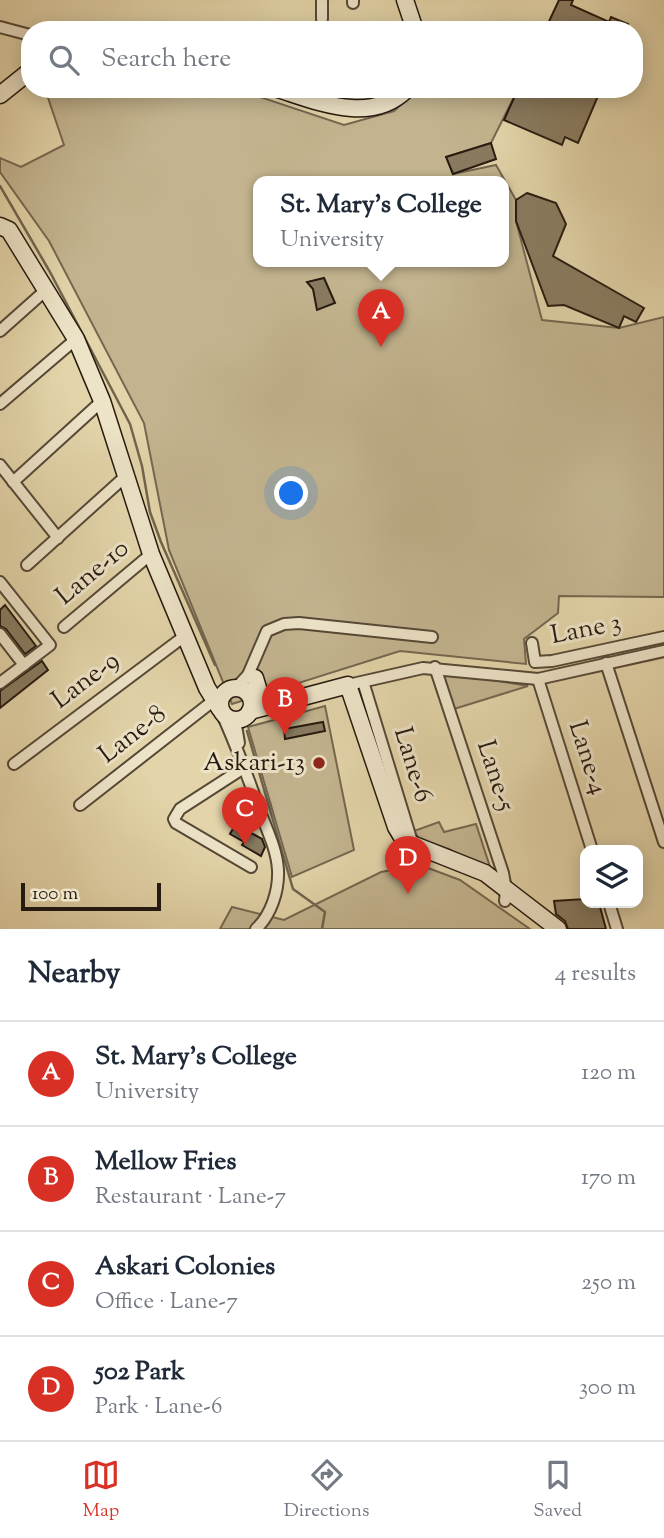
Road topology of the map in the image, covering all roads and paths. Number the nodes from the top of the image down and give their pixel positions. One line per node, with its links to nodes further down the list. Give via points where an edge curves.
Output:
1 (322, 0): 3 (street)
2 (405, 0): 4 (street)
3 (322, 19)
4 (412, 21)
5 (0, 27): 6 (street)
6 (21, 32)
7 (21, 78): 8 (street)
8 (0, 96)
9 (307, 98): 10 (street, via 354,110)
10 (398, 98)
11 (0, 226): 12 (street, via 9,230)
12 (46, 290): 13 (street); 14 (street)
13 (0, 331)
14 (76, 339): 15 (street); 16 (street)
15 (102, 401): 18 (street); 19 (street)
16 (0, 404)
17 (0, 465): 19 (street)
18 (127, 475): 20 (street); 21 (street)
19 (13, 482): 20 (street)
20 (58, 538): 22 (street)
21 (151, 554): 26 (street, Lane-10); 27 (street)
22 (27, 565)
23 (0, 582): 24 (street)
24 (10, 595): 25 (street); 34 (street, via 50,645)
25 (0, 603)
26 (64, 627)
27 (186, 635): 36 (street); 46 (street, Lane-9)
28 (432, 637): 37 (street, via 284,624 267,631)
29 (664, 637): 31 (street, Lane 3, via 535,662)
30 (2, 641): 34 (street)
31 (532, 643)
32 (664, 651): 33 (street)
33 (606, 663): 38 (street); 49 (street)
34 (23, 665): 39 (street)
35 (435, 667): 38 (street); 40 (street); 53 (street, Lane-5, via 503,873)
36 (201, 670): 41 (street); 45 (street)
37 (255, 671): 41 (street); 43 (street); 44 (street, via 259,691)
38 (538, 679): 50 (street, Lane-4)
39 (0, 683)
40 (343, 686): 44 (street); 51 (street, via 396,827)
41 (234, 687): 43 (street, via 246,690); 45 (street, via 221,696)
42 (365, 688): 51 (street, Lane-6)
43 (251, 705): 44 (street); 45 (street, via 244,718)
44 (273, 705)
45 (223, 711): 47 (street); 48 (street, Lane-8)
46 (14, 764)
47 (245, 767): 52 (street, via 180,810 174,819); 55 (street, via 278,870 271,909)
48 (80, 805)
49 (663, 837)
50 (590, 845)
51 (414, 850): 53 (street, via 485,873)
52 (251, 867)
53 (506, 895): 56 (street); 57 (street)
54 (611, 908): 58 (street)
55 (256, 929)
56 (542, 929)
57 (558, 929)
58 (617, 929)

